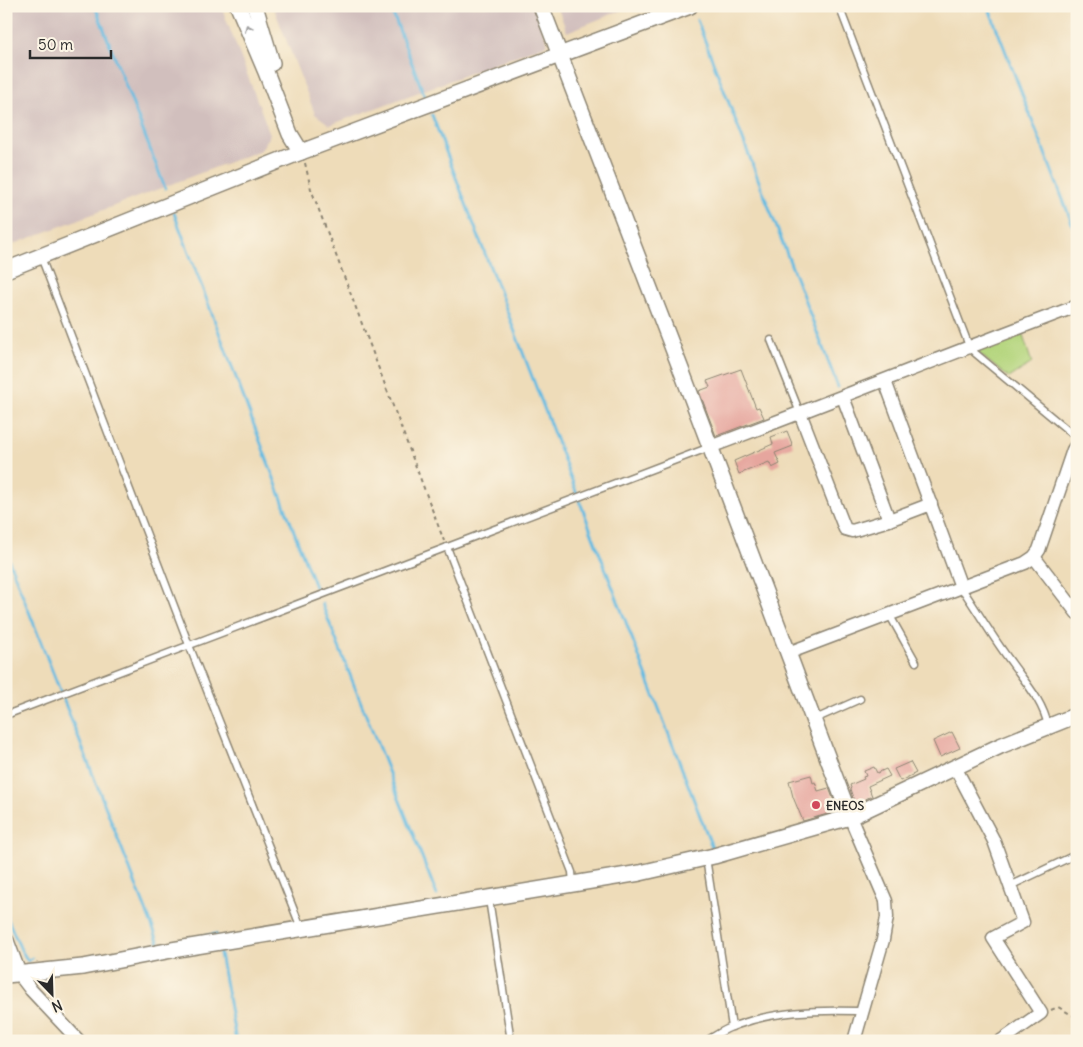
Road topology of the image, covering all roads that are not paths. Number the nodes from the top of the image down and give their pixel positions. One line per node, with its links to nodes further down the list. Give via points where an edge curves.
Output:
1 (238, 6): 7 (street, one-way to 1, via 290,134)
2 (255, 6): 7 (street)
3 (541, 6): 6 (street)
4 (690, 6): 6 (street)
5 (839, 6): 12 (lane)
6 (559, 55): 7 (street); 18 (street)
7 (302, 152): 8 (street)
8 (41, 256): 9 (street); 26 (lane)
9 (6, 270)
10 (1077, 306): 12 (street)
11 (771, 340): 15 (lane)
12 (970, 346): 13 (street); 16 (lane, via 975,354)
13 (885, 380): 14 (street); 19 (street)
14 (843, 397): 15 (street); 20 (street)
15 (800, 413): 18 (street); 20 (street, via 845,529 852,531)
16 (1077, 438)
17 (1077, 444): 22 (street)
18 (710, 447): 21 (lane); 27 (street)
19 (932, 504): 20 (street); 23 (street)
20 (889, 520)
21 (447, 547): 26 (lane); 38 (lane)
22 (1034, 557): 23 (street); 24 (street)
23 (961, 587): 25 (street); 33 (lane, via 1034,693)
24 (1077, 613)
25 (889, 614): 27 (street); 28 (lane)
26 (189, 645): 30 (lane); 41 (lane)
27 (788, 653): 32 (street)
28 (916, 662)
29 (860, 700): 32 (lane)
30 (6, 715)
31 (1077, 715): 33 (street)
32 (813, 720): 35 (street)
33 (1048, 727): 34 (street)
34 (955, 767): 35 (street); 39 (street, via 994,841)
35 (850, 817): 37 (street); 44 (street, via 886,901 887,917)
36 (1077, 854): 39 (lane)
37 (706, 858): 38 (street); 45 (lane)
38 (574, 883): 40 (street)
39 (1010, 886): 50 (street, via 1022,922 993,938 1041,1013)
40 (490, 897): 41 (street); 47 (lane)
41 (301, 929): 43 (street, via 83,967)
42 (6, 941): 43 (street)
43 (12, 974): 46 (street)
44 (862, 1012): 45 (lane, via 804,1011); 49 (street)
45 (732, 1027): 48 (lane)
46 (79, 1041)
47 (511, 1041)
48 (706, 1041)
49 (854, 1041)
50 (1001, 1041)

